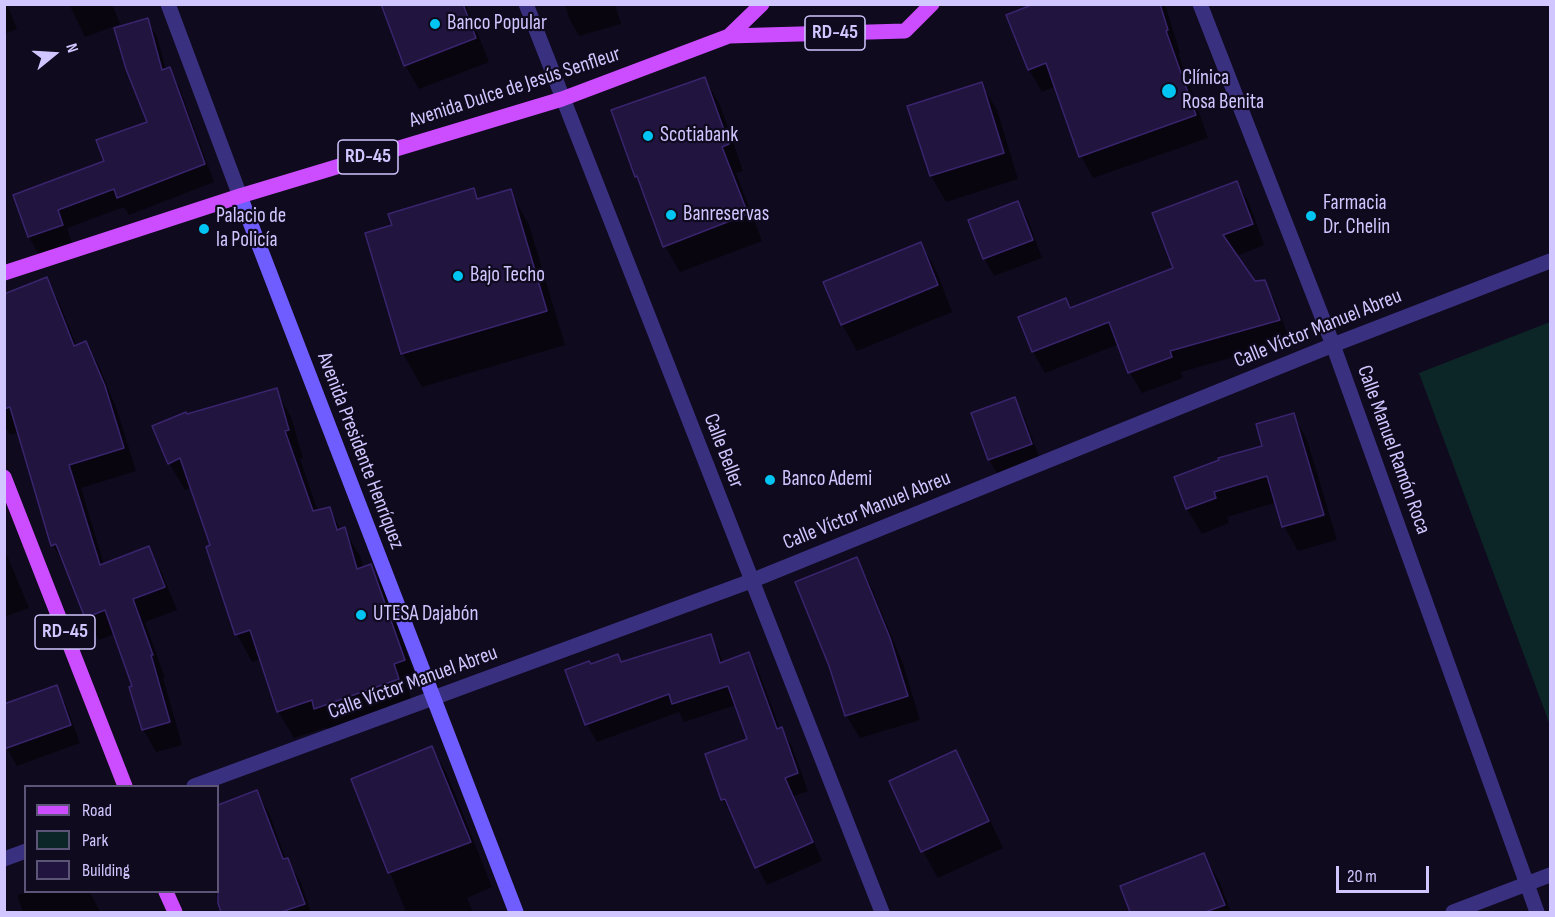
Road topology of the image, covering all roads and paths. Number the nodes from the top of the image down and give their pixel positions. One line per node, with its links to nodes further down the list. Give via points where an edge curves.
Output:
1 (168, 4): 8 (street, Avenida Presidente Henríquez)
2 (526, 4): 7 (street, Calle Beller)
3 (762, 4): 6 (main road, Avenida Dulce de Jesús Senfleur / RD-45)
4 (932, 4): 6 (main road, Avenida Dulce de Jesús Senfleur / RD-45, via 904,31)
5 (1200, 4): 11 (street, Calle Manuel Ramón Roca)
6 (729, 36): 7 (main road, Avenida Dulce de Jesús Senfleur / RD-45)
7 (562, 99): 8 (main road, Avenida Dulce de Jesús Senfleur / RD-45); 13 (street, Calle Beller)
8 (240, 196): 10 (main road, Avenida Dulce de Jesús Senfleur / RD-45); 14 (street, Avenida Presidente Henríquez)
9 (1551, 261): 11 (street, Calle Víctor Manuel Abreu)
10 (4, 273)
11 (1333, 345): 13 (street, Calle Víctor Manuel Abreu); 20 (street, Calle Manuel Ramón Roca)
12 (4, 477): 15 (main road, RD-45)
13 (751, 581): 14 (street, Calle Víctor Manuel Abreu); 24 (street, Calle Beller)
14 (433, 698): 16 (street, Calle Víctor Manuel Abreu); 23 (street, Avenida Presidente Henríquez)
15 (125, 785)
16 (197, 785)
17 (24, 852): 18 (street)
18 (4, 859)
19 (1551, 874): 20 (street)
20 (1526, 885): 25 (street); 26 (street, Calle Manuel Ramón Roca)
21 (167, 893): 22 (main road)
22 (175, 912)
23 (516, 912)
24 (882, 912)
25 (1453, 912)
26 (1537, 912)

